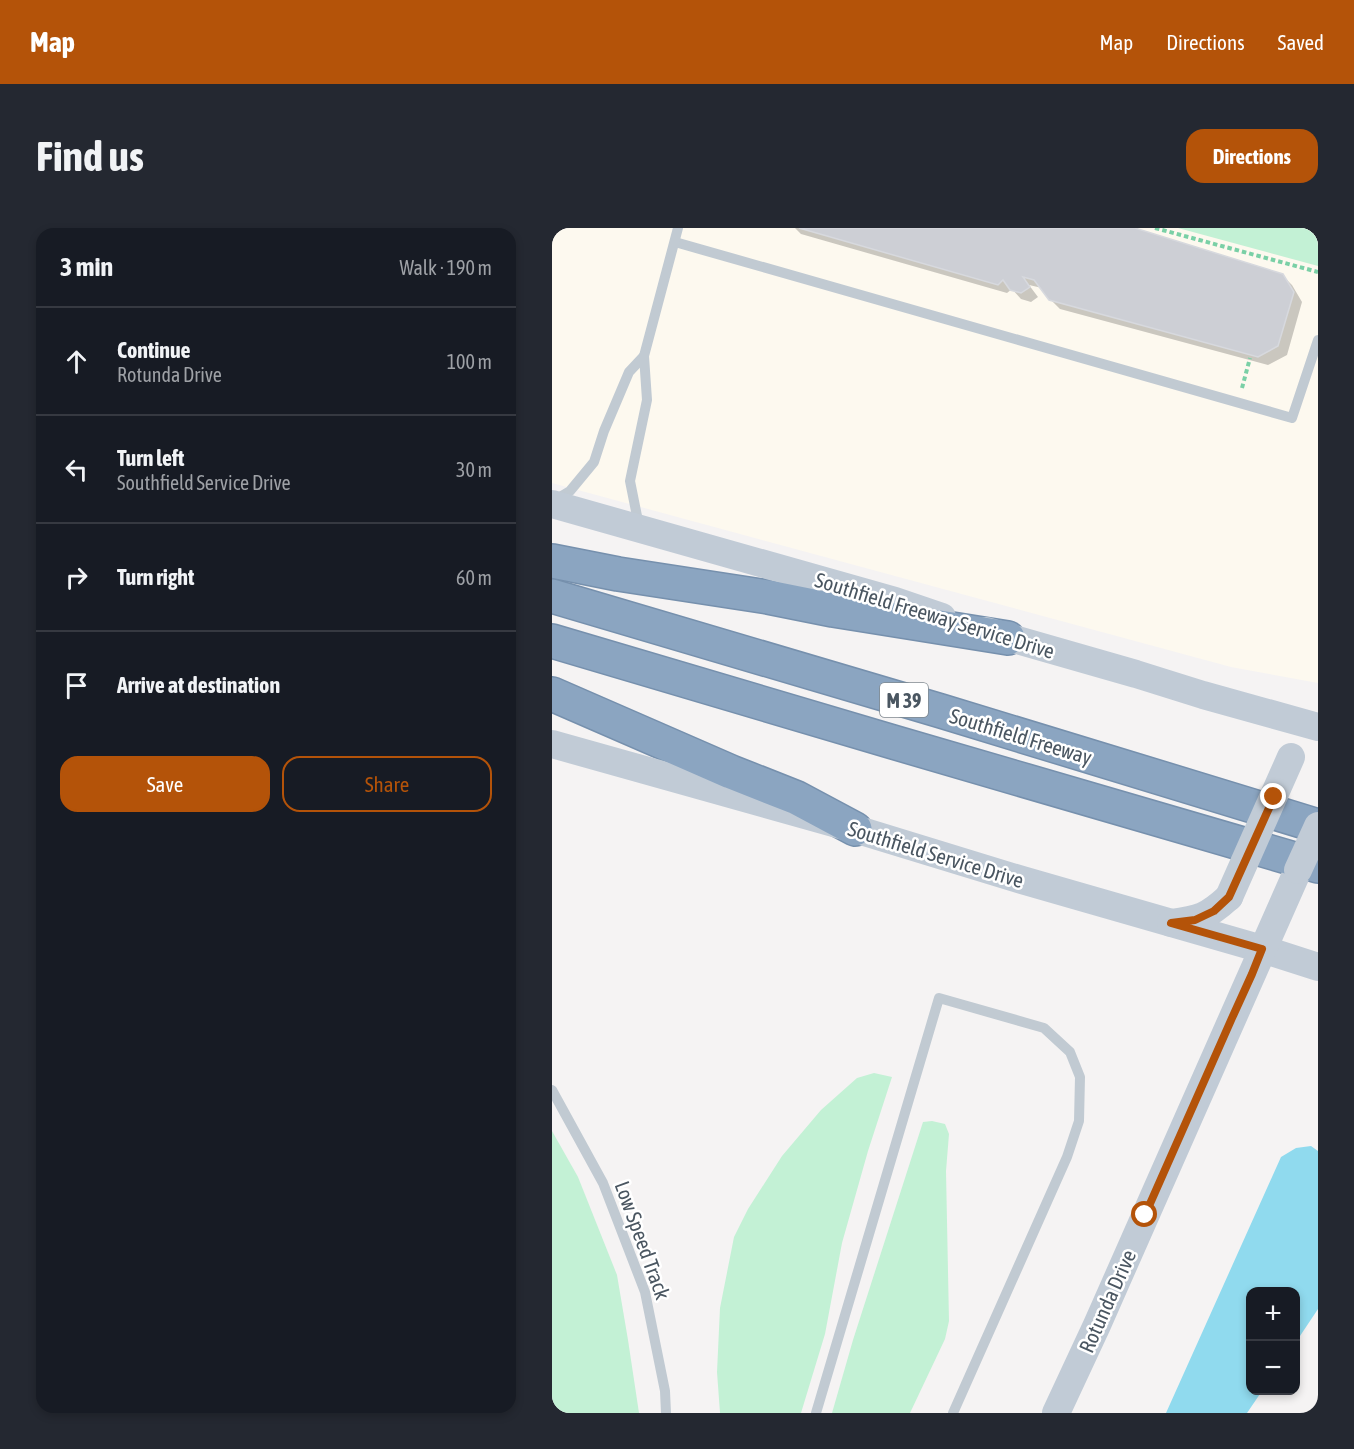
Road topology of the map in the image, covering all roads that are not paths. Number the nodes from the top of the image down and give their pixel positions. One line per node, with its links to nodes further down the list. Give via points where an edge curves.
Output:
1 (678, 228): 2 (lane)
2 (675, 242): 3 (lane, via 1292,418); 4 (lane)
3 (1318, 340)
4 (644, 356): 5 (lane, via 630,372 594,462 570,491); 6 (lane, via 647,400 630,481)
5 (552, 503): 6 (main road, Southfield Freeway Service Drive)
6 (640, 529): 9 (main road, Southfield Freeway Service Drive, via 894,601)
7 (552, 561): 9 (highway)
8 (552, 596): 15 (highway, Southfield Freeway / M 39)
9 (1008, 638): 12 (main road, Southfield Freeway Service Drive)
10 (552, 641): 17 (highway, Southfield Freeway / M 39)
11 (552, 694): 16 (highway, via 797,798)
12 (1267, 713): 13 (main road, Southfield Freeway Service Drive); 18 (main road, bridge, via 1287,734 1292,757 1229,897 1214,911 1195,920)
13 (1318, 727)
14 (552, 744): 16 (main road, Southfield Service Drive)
15 (1318, 826): 19 (main road, Rotunda Drive, bridge)
16 (855, 829): 18 (main road, Southfield Service Drive)
17 (1318, 866)
18 (1171, 923): 19 (main road, Southfield Service Drive)
19 (1262, 949): 20 (main road, Southfield Service Drive); 25 (main road, Rotunda Drive)
20 (1318, 967)
21 (552, 1090): 22 (lane, Low Speed Track, via 603,1183 645,1292)
22 (666, 1413)
23 (816, 1413): 24 (lane, via 939,998 1044,1028 1070,1052 1080,1077 1078,1120 1067,1157)
24 (953, 1413)
25 (1056, 1413)

